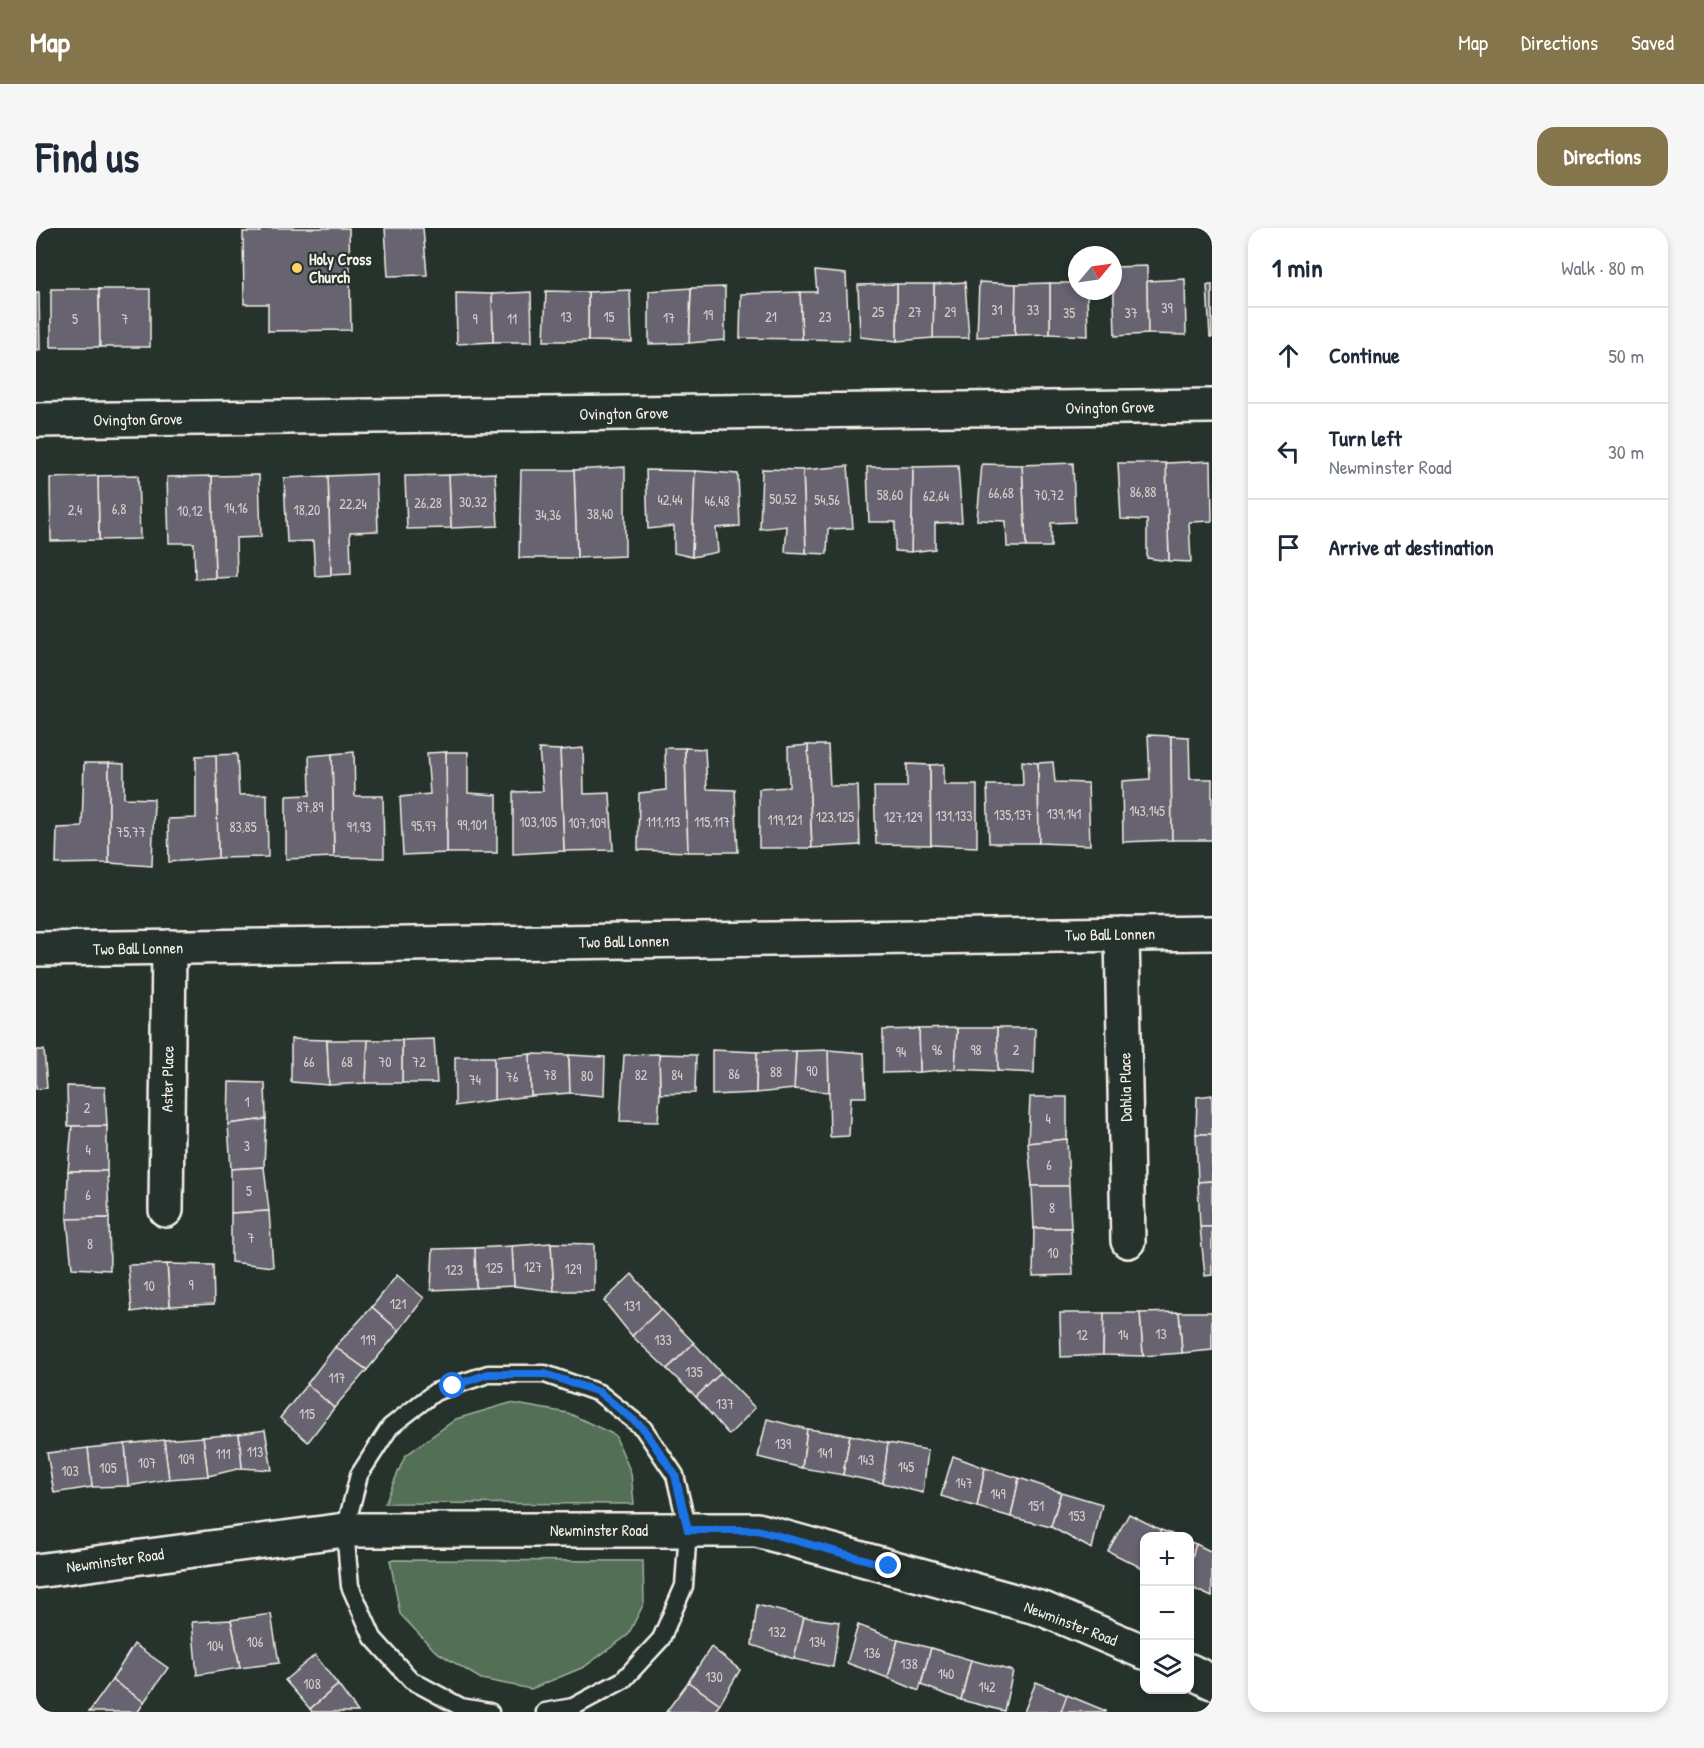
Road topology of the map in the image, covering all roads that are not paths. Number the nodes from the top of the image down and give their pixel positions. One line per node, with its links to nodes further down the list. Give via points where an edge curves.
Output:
1 (1212, 406): 2 (street, Ovington Grove)
2 (36, 420)
3 (1212, 933): 4 (street, Two Ball Lonnen)
4 (1122, 934): 5 (street, Two Ball Lonnen); 8 (street, Dahlia Place)
5 (169, 948): 6 (street, Two Ball Lonnen); 7 (street, Aster Place)
6 (36, 949)
7 (166, 1210)
8 (1128, 1241)
9 (345, 1530): 10 (street, Newminster Road); 10 (lane, via 359,1475 390,1427 435,1392 488,1374 545,1374 599,1392 643,1428 675,1475); 11 (street, Newminster Road); 15 (lane, via 350,1586 373,1638 411,1680 461,1707)
10 (688, 1530): 12 (street, Newminster Road, via 757,1530 1043,1609); 16 (lane, via 684,1586 661,1639 623,1680 573,1707)
11 (36, 1571)
12 (1140, 1650)
13 (1194, 1673): 14 (street)
14 (1212, 1682)
15 (490, 1712)
16 (545, 1712)

